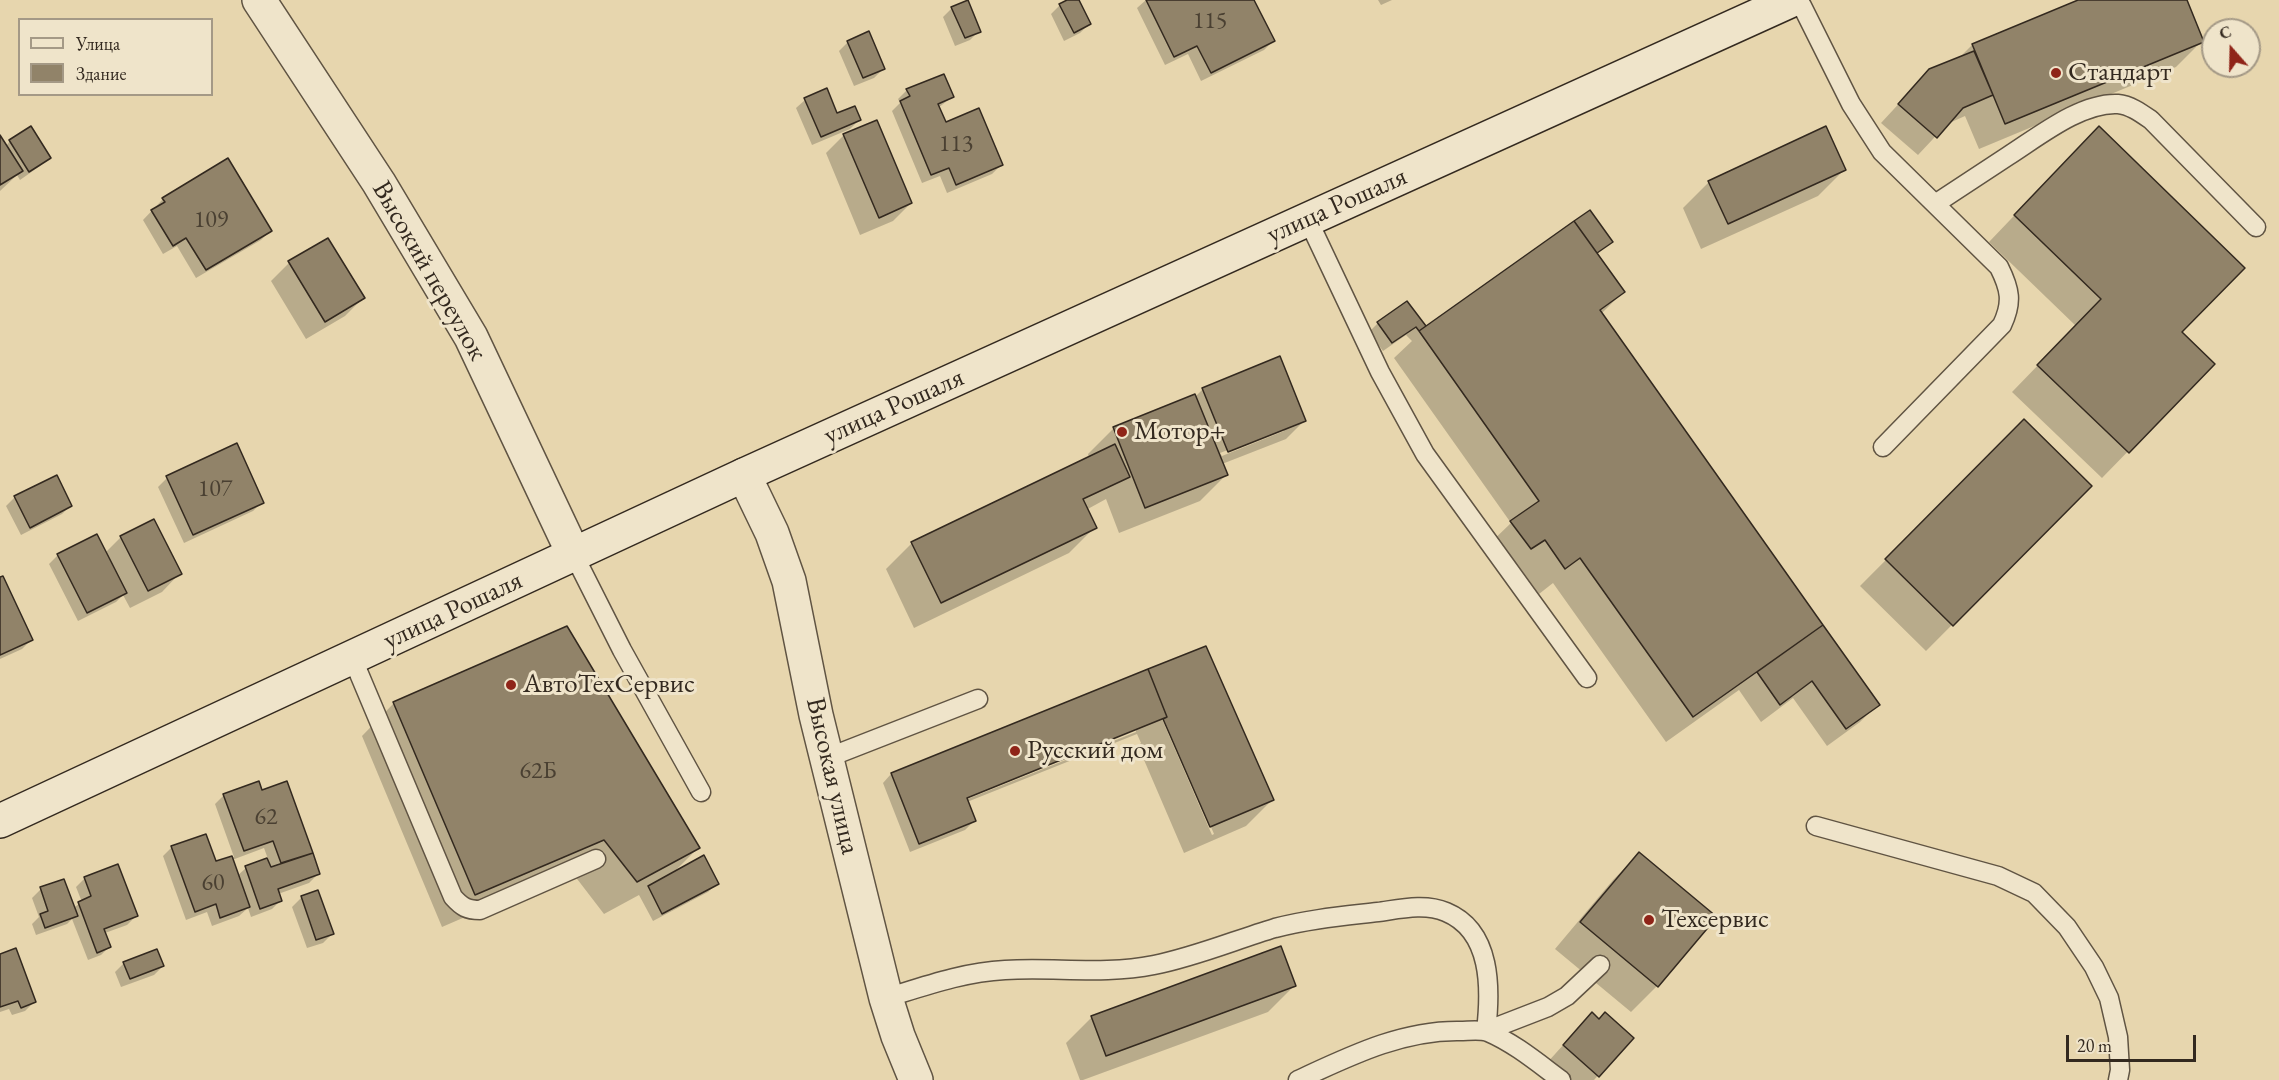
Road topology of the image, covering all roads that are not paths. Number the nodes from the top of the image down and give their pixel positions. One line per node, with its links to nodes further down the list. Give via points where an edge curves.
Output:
1 (259, 0): 9 (main road, Высокий переулок, via 379,183 471,337)
2 (1792, 0): 5 (main road, улица Рошаля)
3 (1799, 0): 4 (lane, via 1864,128 1882,152)
4 (1935, 204): 6 (lane, via 2071,117 2100,105 2120,104 2151,120); 7 (lane, via 1999,267 2007,284 2010,308 2002,325)
5 (1308, 220): 8 (main road, улица Рошаля); 11 (lane, via 1380,372 1425,454)
6 (2256, 227)
7 (1883, 447)
8 (744, 474): 9 (main road, улица Рошаля); 13 (main road, Высокая улица, via 789,581)
9 (573, 555): 10 (main road, улица Рошаля); 14 (lane)
10 (352, 657): 15 (main road, улица Рошаля); 17 (lane, via 453,897 461,906 480,909)
11 (1587, 678)
12 (978, 699): 13 (lane)
13 (827, 758): 19 (main road, Высокая улица)
14 (701, 792)
15 (0, 821)
16 (1816, 826): 24 (lane, via 1998,876 2034,893 2067,927 2109,998 2118,1037)
17 (596, 859)
18 (1600, 965): 20 (lane, via 1567,996 1548,1007)
19 (886, 998): 20 (lane, via 962,975 994,971 1123,971 1157,965 1278,927 1420,907 1445,912 1466,925 1479,944 1490,999); 21 (main road, Высокая улица)
20 (1486, 1031): 22 (lane, via 1438,1030 1397,1038); 23 (lane)
21 (916, 1080)
22 (1298, 1080)
23 (1561, 1080)
24 (2118, 1080)

